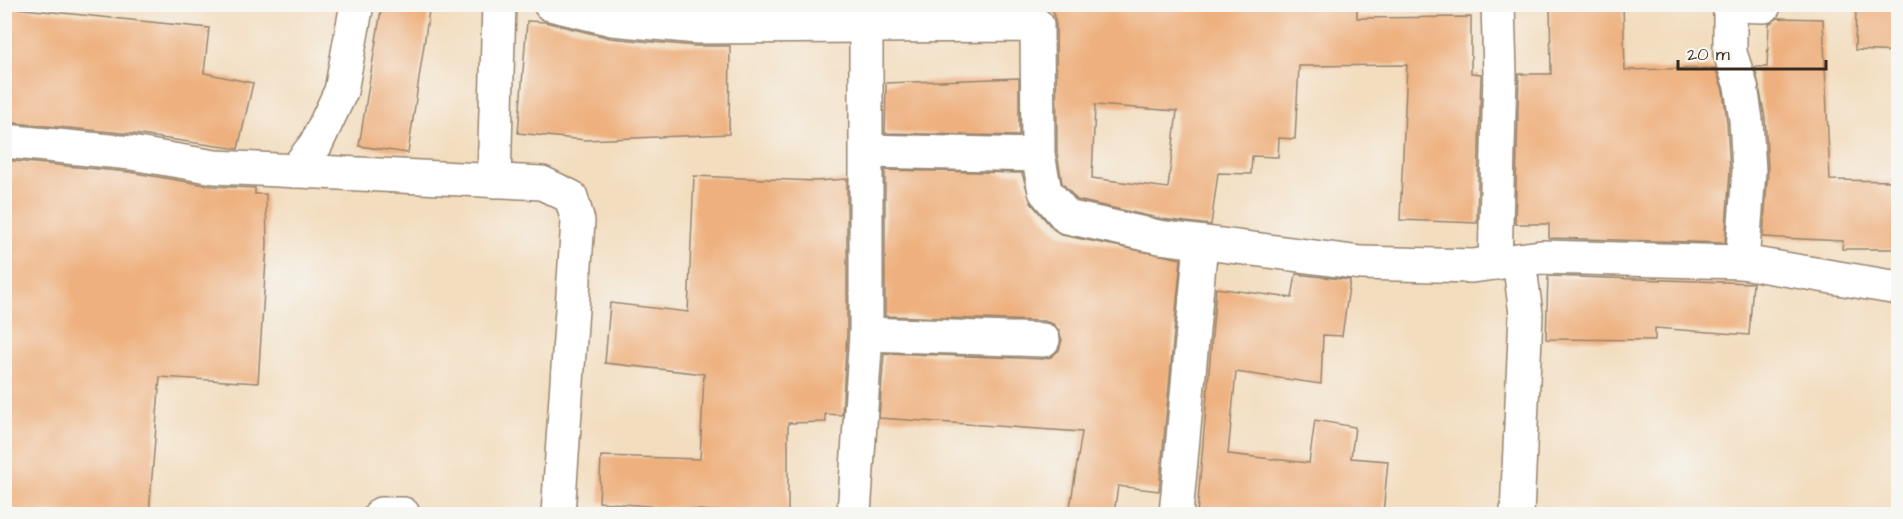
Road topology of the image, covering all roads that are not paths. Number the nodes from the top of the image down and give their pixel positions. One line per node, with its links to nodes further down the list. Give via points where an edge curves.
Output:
1 (357, 4): 12 (street, via 341,91 316,144)
2 (499, 4): 13 (street)
3 (550, 4): 8 (street, via 612,19 697,27)
4 (1498, 4): 15 (street)
5 (1730, 5): 6 (street); 16 (street, via 1730,53 1741,86 1749,171)
6 (1764, 6)
7 (945, 15): 8 (street); 11 (street, via 1037,25)
8 (866, 26): 10 (street)
9 (4, 141): 12 (street, via 131,153 215,167)
10 (867, 151): 11 (street); 18 (street)
11 (1038, 156): 14 (street, via 1045,191 1067,217)
12 (295, 171): 13 (street)
13 (494, 181): 22 (street, via 542,183 572,197 578,221)
14 (1201, 243): 15 (street, via 1361,263 1435,267); 24 (street)
15 (1507, 262): 16 (street, via 1541,257 1634,257); 25 (street, via 1526,314)
16 (1742, 262): 17 (street)
17 (1899, 288)
18 (866, 334): 19 (street); 23 (street)
19 (1042, 340)
20 (381, 514): 21 (street)
21 (403, 514)
22 (558, 514)
23 (855, 514)
24 (1176, 514)
25 (1517, 514)

